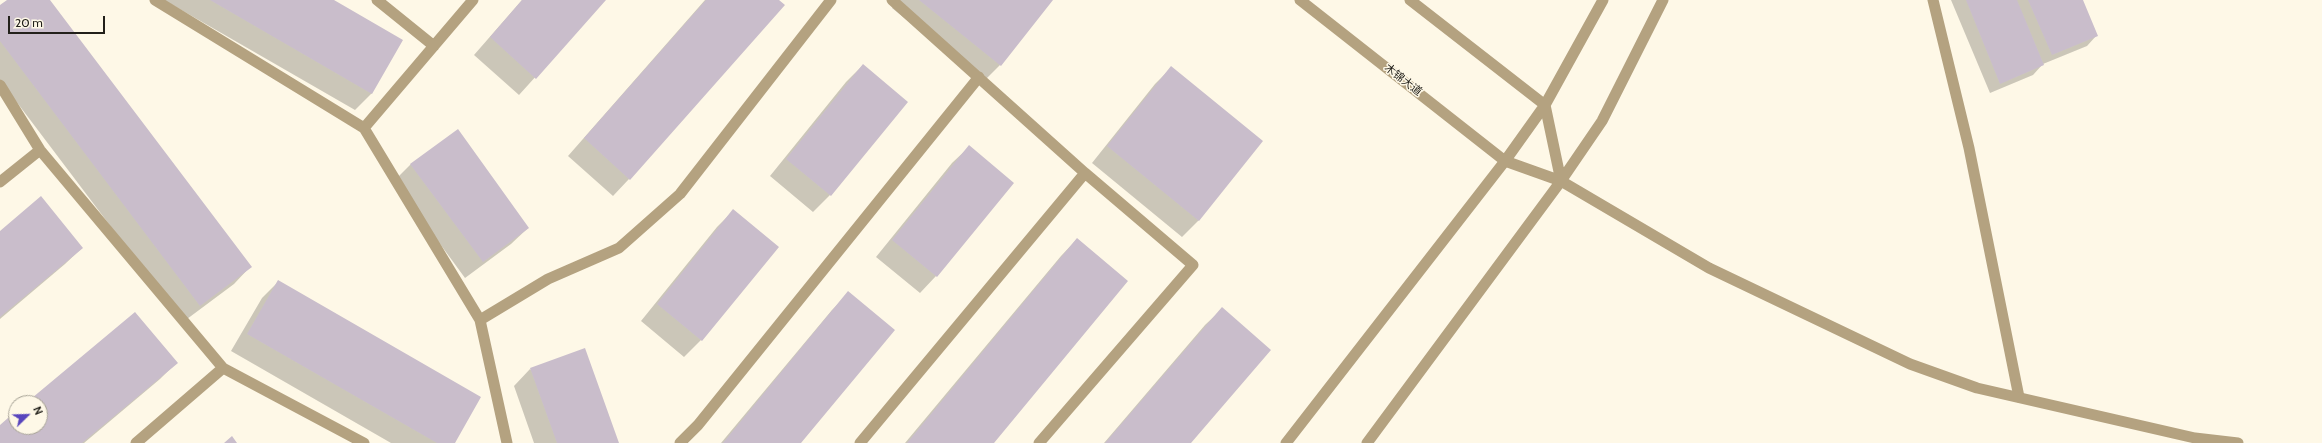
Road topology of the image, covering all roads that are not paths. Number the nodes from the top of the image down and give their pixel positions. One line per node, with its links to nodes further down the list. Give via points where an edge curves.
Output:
1 (155, 0): 15 (street)
2 (377, 0): 11 (street)
3 (473, 0): 11 (street)
4 (831, 0): 21 (street, via 680,194 618,248 548,279)
5 (892, 0): 12 (street)
6 (1300, 0): 17 (street, 木锦大道)
7 (1410, 0): 14 (street)
8 (1603, 0): 14 (street)
9 (1663, 0): 19 (street, via 1602,121)
10 (1933, 0): 23 (street, via 1969,148)
11 (434, 46): 15 (street)
12 (979, 77): 18 (street); 27 (street, via 698,425)
13 (0, 85): 16 (street)
14 (1545, 105): 17 (street); 19 (street)
15 (364, 128): 21 (street)
16 (40, 150): 20 (street); 22 (street)
17 (1505, 161): 19 (street, 木锦大道); 30 (street)
18 (1085, 173): 28 (street); 29 (street, via 1193,265)
19 (1561, 181): 23 (street, 木锦大道, via 1709,268 1910,364 1977,388); 31 (street)
20 (0, 182)
21 (480, 320): 26 (street)
22 (223, 368): 24 (street); 25 (street)
23 (2019, 397): 32 (street, 木锦大道, via 2195,438)
24 (136, 443)
25 (364, 443)
26 (507, 443)
27 (680, 443)
28 (860, 443)
29 (1039, 443)
30 (1286, 443)
31 (1367, 443)
32 (2238, 443)

